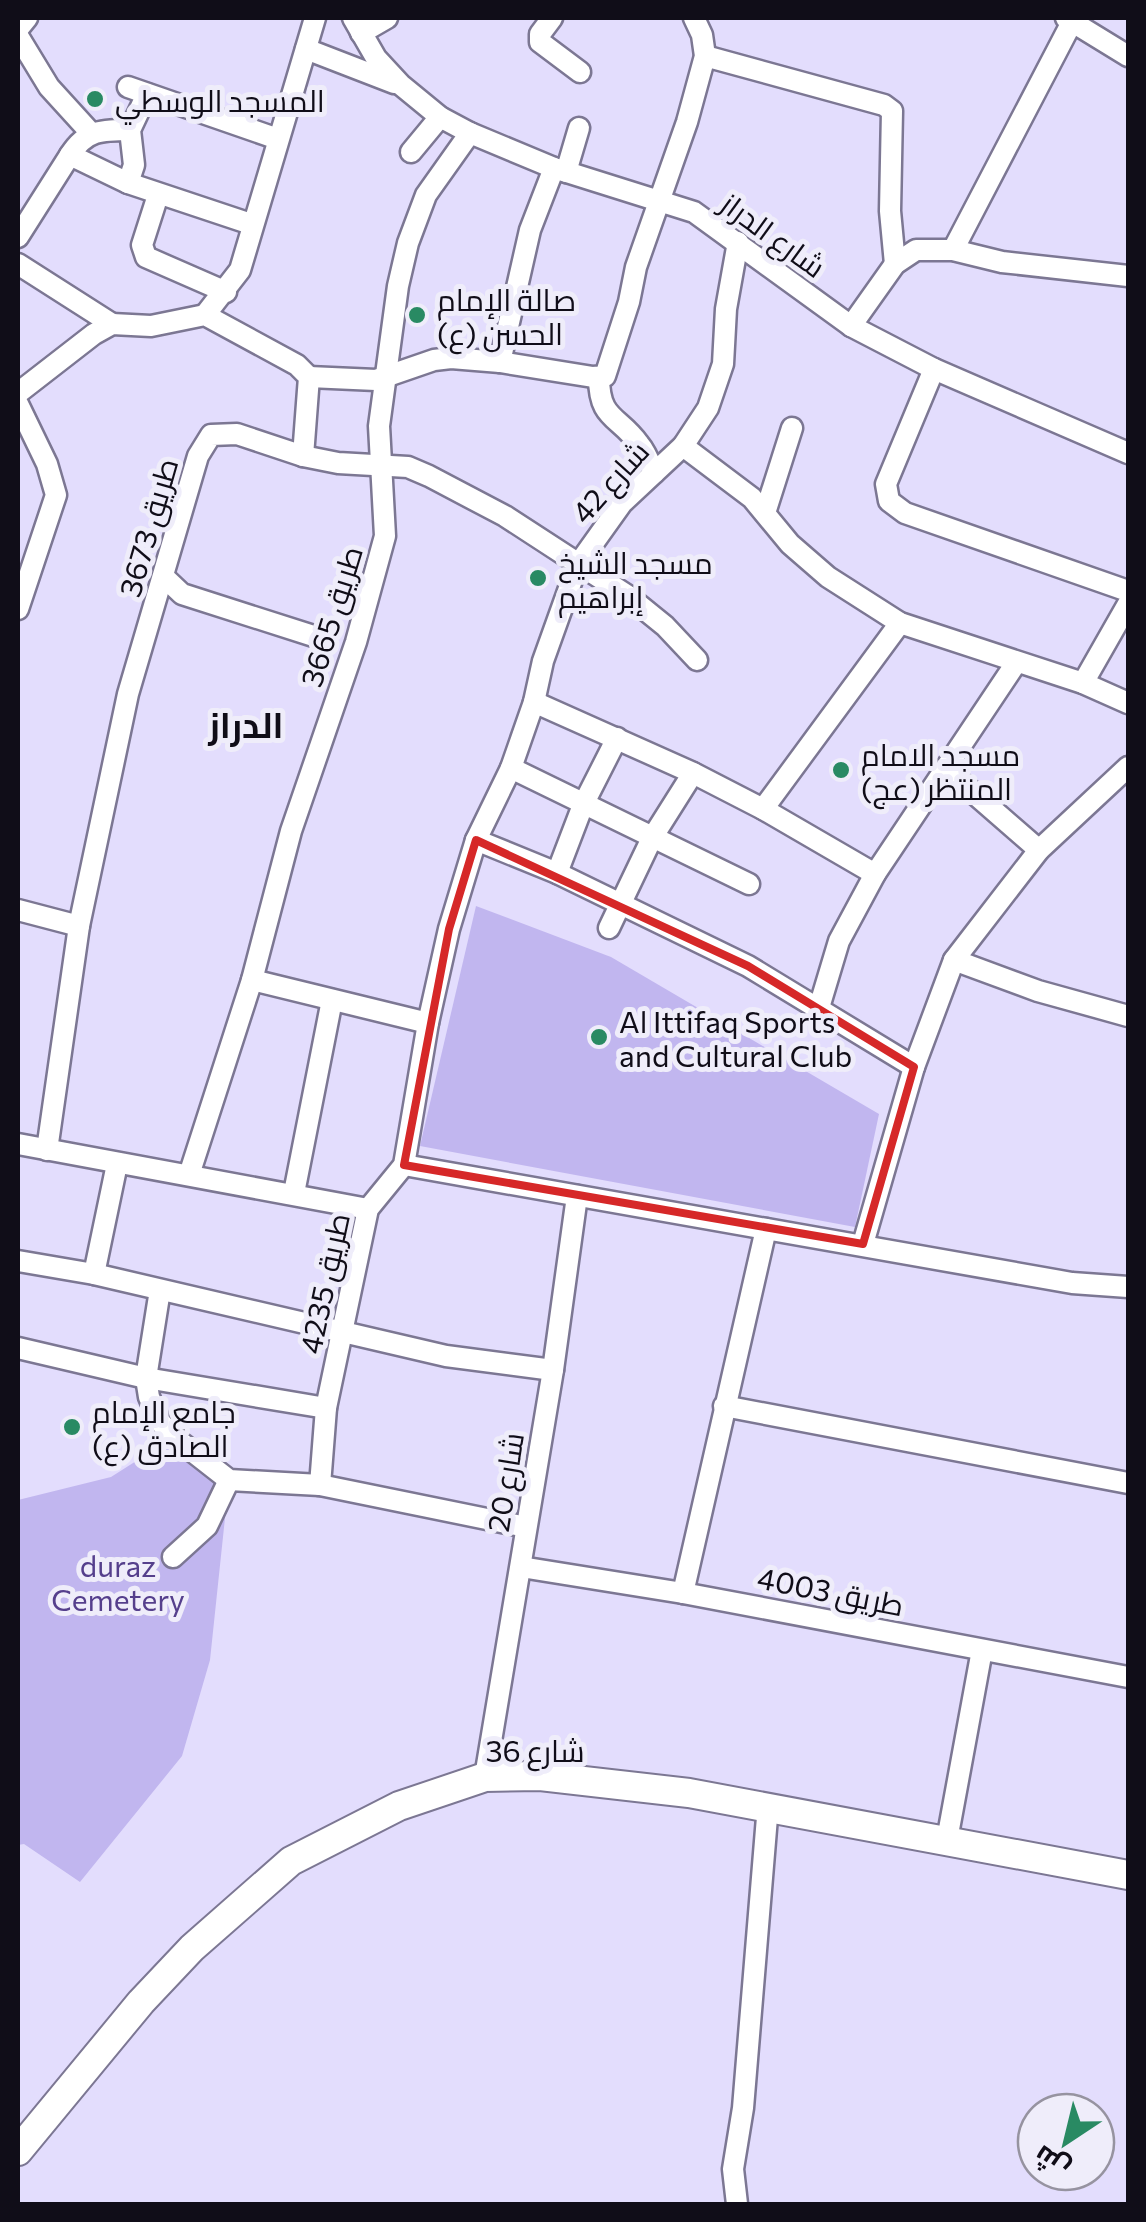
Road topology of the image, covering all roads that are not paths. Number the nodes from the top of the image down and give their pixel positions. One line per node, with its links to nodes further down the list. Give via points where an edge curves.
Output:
1 (314, 18): 8 (street)
2 (387, 18): 6 (street)
3 (552, 18): 11 (street, via 540,42)
4 (694, 18): 9 (street)
5 (1069, 20): 10 (street); 28 (street)
6 (358, 25): 12 (street, شارع الدراز)
7 (20, 26): 16 (street, via 49,87)
8 (306, 49): 12 (street); 18 (street)
9 (704, 56): 24 (street); 30 (street, via 892,111)
10 (1128, 56)
11 (580, 72)
12 (401, 86): 13 (street, شارع الدراز)
13 (440, 116): 17 (street, شارع الدراز); 19 (street)
14 (579, 128): 21 (street)
15 (130, 130): 16 (street); 18 (street, via 138,91); 22 (street, via 134,165)
16 (90, 132): 20 (street)
17 (470, 133): 21 (street, شارع الدراز); 40 (street, طريق 3665, via 435,180 412,227)
18 (278, 139): 25 (street)
19 (411, 152)
20 (70, 155): 22 (street); 26 (street)
21 (560, 170): 24 (street, شارع الدراز); 36 (street, via 530,230)
22 (128, 183): 23 (street)
23 (158, 194): 25 (street); 32 (street, via 142,244 146,257)
24 (659, 201): 27 (street, شارع الدراز, via 694,212); 38 (street)
25 (251, 224): 32 (street, via 240,270)
26 (18, 236)
27 (738, 242): 35 (street, شارع الدراز); 44 (street, شارع 42, via 723,364 708,408)
28 (953, 250): 30 (street, via 916,250); 31 (street)
29 (18, 264): 34 (street)
30 (896, 264): 35 (street)
31 (1128, 276)
32 (226, 292): 33 (street)
33 (205, 315): 34 (street, via 151,326); 39 (street)
34 (112, 324): 41 (street)
35 (851, 326): 37 (street, شارع الدراز)
36 (500, 362): 38 (street); 40 (street, via 434,360)
37 (934, 369): 45 (street, شارع الدراز); 52 (street, via 886,484 889,501 905,513)
38 (602, 376): 48 (street, via 605,412 638,442)
39 (309, 377): 40 (street); 46 (street)
40 (385, 378): 47 (street, طريق 3665)
41 (18, 393)
42 (18, 404): 54 (street, via 56,494)
43 (792, 428): 49 (street)
44 (683, 446): 48 (street, شارع 42); 49 (street)
45 (1127, 449)
46 (303, 456): 47 (street, طريق 3673); 51 (street, طريق 3673, via 237,434 212,435 198,456)
47 (380, 464): 50 (street, طريق 3673, via 429,476 505,516); 81 (street, طريق 3665, via 386,536)
48 (654, 473): 50 (street, شارع 42, via 622,503)
49 (765, 513): 55 (street, via 828,576)
50 (577, 566): 57 (street, طريق 3673, via 647,610); 60 (street, شارع 42)
51 (164, 577): 56 (street, via 182,594); 77 (street, طريق 3673, via 128,694)
52 (1128, 591)
53 (1128, 604): 59 (street)
54 (18, 609)
55 (900, 622): 58 (street); 68 (street)
56 (326, 640)
57 (697, 660)
58 (1016, 663): 59 (street); 65 (street)
59 (1084, 683): 61 (street)
60 (534, 702): 62 (street); 64 (street, شارع 42)
61 (1128, 703)
62 (617, 738): 66 (street); 67 (street)
63 (1128, 767): 71 (street)
64 (511, 768): 67 (street); 70 (street, شارع 42)
65 (946, 770): 71 (street); 73 (street)
66 (693, 773): 68 (street); 69 (street)
67 (583, 805): 69 (street); 72 (street)
68 (763, 809): 73 (street)
69 (652, 838): 74 (street); 75 (street)
70 (476, 840): 72 (street); 79 (street, شارع 42)
71 (1039, 850): 80 (street)
72 (557, 873): 75 (street)
73 (875, 874): 83 (street, via 839,942)
74 (750, 884)
75 (622, 904): 78 (street); 83 (street, via 748,966)
76 (18, 910): 77 (street)
77 (80, 926): 88 (street, طريق 3673)
78 (609, 928)
79 (449, 929): 85 (street, طريق 4235)
80 (954, 960): 84 (street); 86 (street)
81 (252, 980): 82 (street); 91 (street, طريق 3665)
82 (332, 1000): 85 (street); 92 (street)
83 (818, 1011): 86 (street)
84 (1128, 1016)
85 (428, 1023): 90 (street, طريق 4235)
86 (914, 1067): 96 (street)
87 (18, 1144): 88 (street)
88 (47, 1150): 89 (street)
89 (117, 1164): 91 (street); 98 (street)
90 (404, 1165): 93 (street); 94 (street, طريق 4235)
91 (189, 1175): 92 (street)
92 (294, 1193): 94 (street)
93 (577, 1196): 95 (street); 103 (street, شارع 20)
94 (368, 1209): 101 (street, طريق 4235)
95 (766, 1228): 96 (street); 105 (street)
96 (863, 1244): 99 (street)
97 (18, 1261): 98 (street)
98 (94, 1274): 100 (street)
99 (1128, 1287)
100 (160, 1290): 101 (street); 104 (street)
101 (344, 1332): 103 (street, via 446,1356); 106 (street, طريق 4235)
102 (18, 1348): 104 (street)
103 (553, 1370): 110 (street, شارع 20)
104 (146, 1378): 106 (street); 107 (street, via 160,1422)
105 (724, 1406): 108 (street); 113 (street)
106 (326, 1408): 109 (street, طريق 4235)
107 (230, 1480): 109 (street); 111 (street, via 207,1526)
108 (1128, 1484)
109 (320, 1485): 110 (street)
110 (526, 1527): 112 (street, شارع 20)
111 (173, 1557)
112 (521, 1568): 113 (street, طريق 4003); 116 (street, شارع 20)
113 (683, 1592): 114 (street, طريق 4003)
114 (982, 1650): 115 (street, طريق 4003); 118 (street)
115 (1128, 1678)
116 (485, 1777): 117 (street, شارع 36, via 602,1782); 120 (street, شارع 36, via 399,1806 291,1861 154,1988)
117 (768, 1805): 118 (street, شارع 36); 121 (street)
118 (946, 1840): 119 (street, شارع 36)
119 (1128, 1875)
120 (18, 2151)
121 (733, 2169): 122 (street); 123 (street)
122 (722, 2204)
123 (737, 2204)

